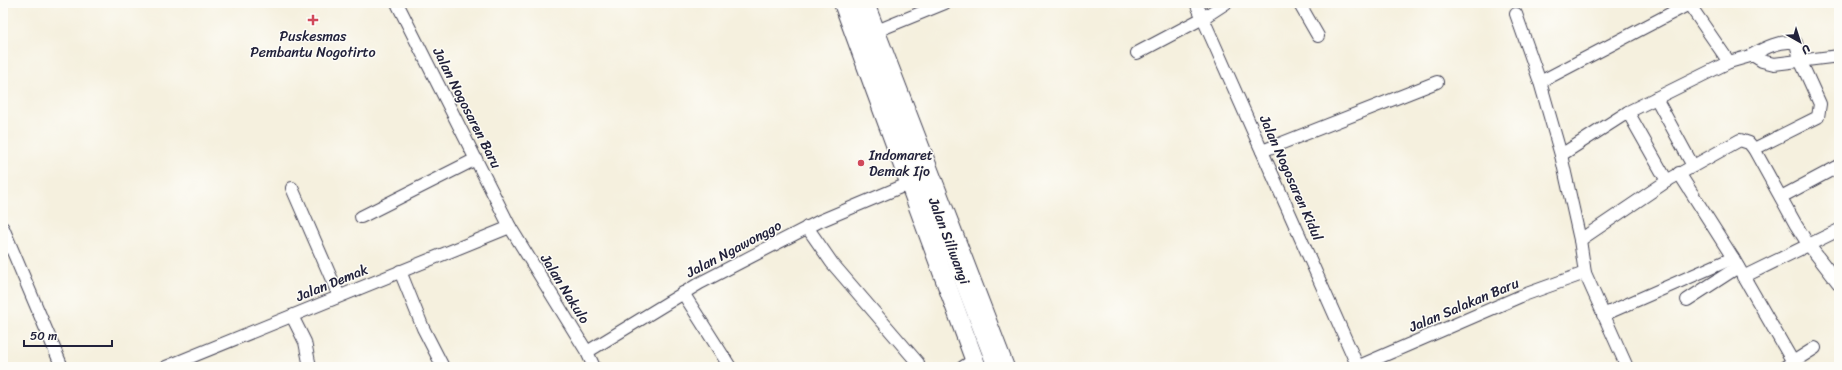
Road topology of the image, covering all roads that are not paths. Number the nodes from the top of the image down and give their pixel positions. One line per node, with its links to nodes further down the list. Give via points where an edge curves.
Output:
1 (397, 3): 28 (street, Jalan Nogosaren Baru)
2 (834, 3): 23 (street)
3 (844, 3): 23 (highway, Jalan Siliwangi)
4 (858, 3): 23 (highway, Jalan Siliwangi)
5 (868, 3): 13 (street)
6 (945, 3): 13 (street)
7 (1196, 3): 12 (street, Jalan Nogosaren Kidul)
8 (1226, 3): 12 (street)
9 (1299, 3): 14 (street)
10 (1690, 3): 19 (street); 21 (street)
11 (1516, 14): 21 (street)
12 (1203, 18): 15 (street); 26 (street, Jalan Nogosaren Kidul)
13 (878, 30): 23 (street)
14 (1318, 36)
15 (1137, 53)
16 (1750, 56): 18 (street, via 1774,64); 18 (street, via 1766,48 1790,42 1796,43); 19 (street)
17 (1839, 56): 18 (street)
18 (1800, 60): 25 (street, via 1820,104 1818,117)
19 (1729, 62): 22 (street)
20 (1437, 82): 26 (street)
21 (1540, 82): 27 (street)
22 (1656, 98): 24 (street); 29 (street)
23 (889, 103): 33 (street); 57 (highway, Jalan Siliwangi); 63 (highway, Jalan Siliwangi); 64 (street)
24 (1628, 112): 27 (street); 32 (street)
25 (1754, 149): 29 (street, via 1749,143 1740,140); 35 (street)
26 (1262, 151): 65 (street, Jalan Nogosaren Kidul)
27 (1561, 155): 41 (street)
28 (476, 159): 36 (street); 37 (street, Jalan Nogosaren Baru)
29 (1693, 166): 31 (street)
30 (1839, 166): 35 (street)
31 (1679, 173): 32 (street); 43 (street)
32 (1667, 181): 41 (street)
33 (903, 186): 39 (street, Jalan Ngawonggo); 57 (street)
34 (292, 188): 48 (street)
35 (1781, 198): 42 (street)
36 (361, 217)
37 (510, 227): 44 (street, Jalan Demak); 53 (street, Jalan Nakulo)
38 (3, 228): 58 (street)
39 (807, 228): 47 (street, Jalan Ngawonggo); 54 (street, via 832,263)
40 (1839, 230): 42 (street)
41 (1580, 240): 45 (street)
42 (1808, 244): 43 (street); 46 (street)
43 (1738, 268): 49 (street); 50 (street); 55 (street)
44 (400, 272): 48 (street, Jalan Demak); 61 (street, via 423,328)
45 (1585, 273): 50 (street); 65 (street, Jalan Salakan Baru, via 1521,296)
46 (1839, 284)
47 (683, 293): 53 (street, Jalan Ngawonggo); 56 (street)
48 (339, 296): 51 (street, Jalan Demak)
49 (1687, 300)
50 (1603, 315): 66 (street)
51 (292, 316): 59 (street, Jalan Demak); 60 (street, via 305,342)
52 (1815, 348): 55 (street)
53 (587, 352): 62 (street, Jalan Nakulo)
54 (918, 363)
55 (1789, 364)
56 (724, 365)
57 (971, 366)
58 (62, 367)
59 (166, 367)
60 (309, 367)
61 (443, 367)
62 (594, 367)
63 (997, 367)
64 (1008, 367)
65 (1357, 367)
66 (1627, 367)

